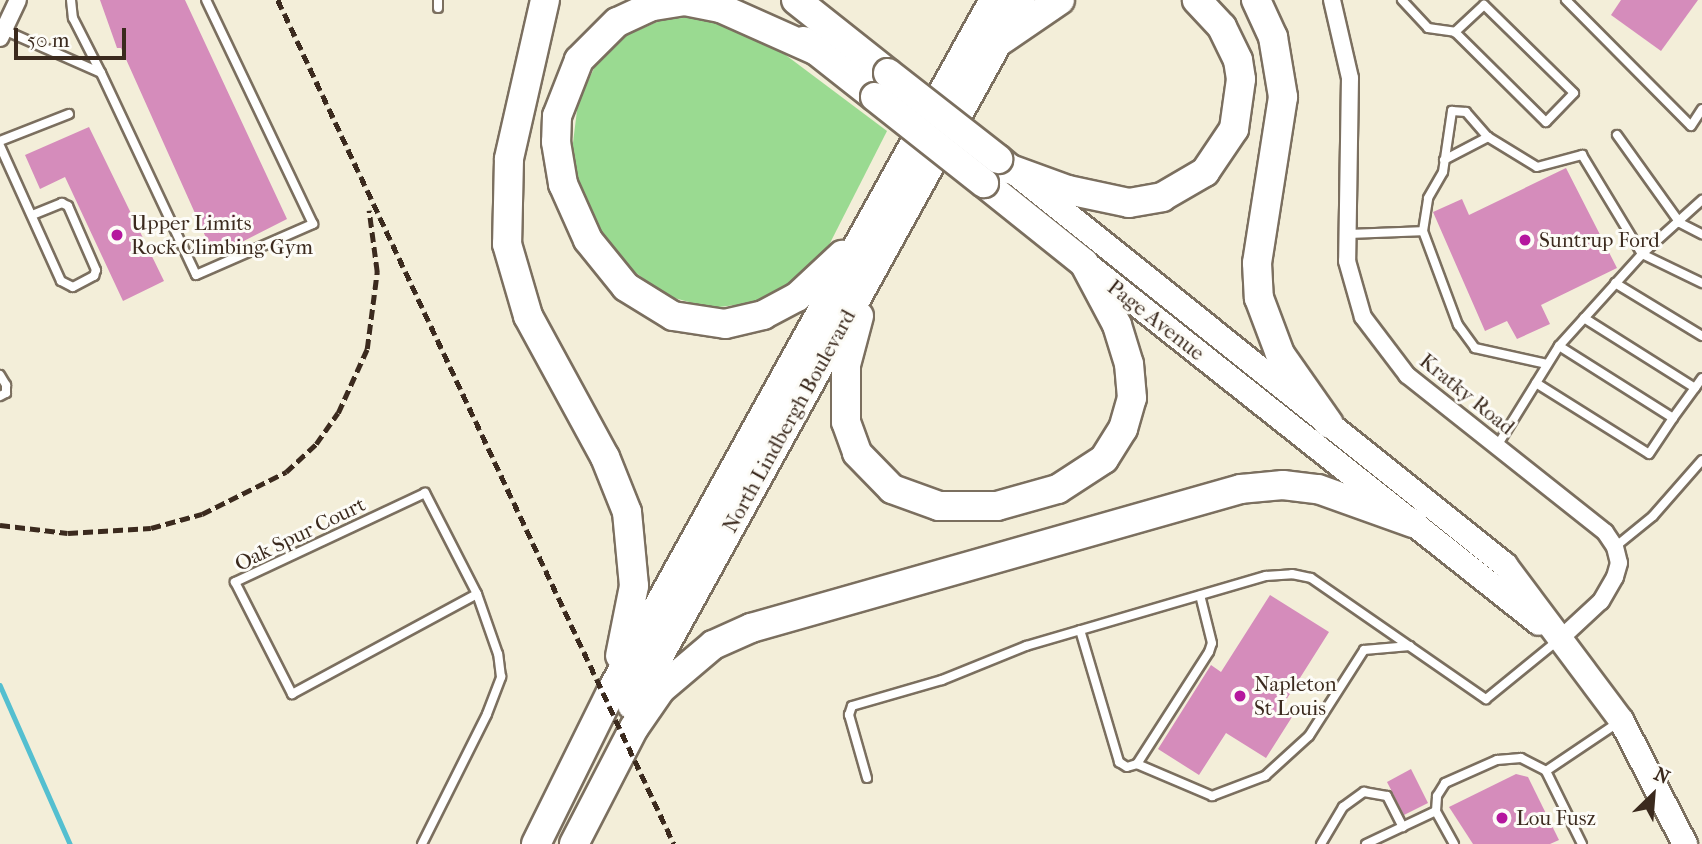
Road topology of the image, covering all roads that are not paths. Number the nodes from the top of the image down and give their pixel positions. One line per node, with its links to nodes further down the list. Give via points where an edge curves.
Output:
1 (18, 0): 17 (street)
2 (71, 0): 20 (lane, via 73,18)
3 (206, 0): 20 (lane, via 313,224 196,275)
4 (545, 0): 60 (highway, via 509,159 507,244 528,316 613,474 631,528 634,586)
5 (752, 0): 18 (highway, Page Avenue)
6 (796, 0): 18 (highway, Page Avenue)
7 (816, 0): 18 (highway)
8 (1021, 0): 19 (highway, North Lindbergh Boulevard)
9 (1060, 0): 19 (highway)
10 (1197, 0): 27 (highway, via 1222,27 1238,60 1241,79 1234,129 1205,172 1162,197 1129,203 1092,198)
11 (1256, 0): 50 (highway, via 1273,37 1283,97 1258,252 1259,298 1280,354)
12 (1332, 0): 33 (street, Kratky Road, via 1350,78)
13 (1402, 0): 16 (lane, via 1428,28)
14 (1566, 0): 21 (lane, via 1691,126)
15 (993, 1): 31 (highway, North Lindbergh Boulevard)
16 (1455, 32): 16 (lane, via 1484,5 1574,93 1546,122)
17 (2, 34): 20 (lane)
18 (827, 42): 27 (highway, Page Avenue, bridge); 31 (highway, via 685,1 634,13 590,46 569,79 557,116 563,184 583,232 612,272 641,299 691,321 748,321 781,306 813,285)
19 (997, 43): 37 (highway, North Lindbergh Boulevard)
20 (101, 73)
21 (1702, 109)
22 (69, 114): 25 (lane)
23 (1617, 135): 30 (lane)
24 (1488, 137): 26 (lane); 26 (lane, via 1466,112 1452,111); 35 (lane, via 1536,167 1583,155)
25 (0, 143): 29 (lane)
26 (1444, 160): 32 (lane, via 1443,172 1427,198)
27 (997, 171): 36 (highway, Page Avenue); 50 (main road, Page Avenue)
28 (1702, 200): 30 (lane)
29 (32, 215): 29 (lane, via 61,281 73,287 94,276 96,270 68,206 62,202)
30 (1680, 223): 34 (lane); 35 (lane)
31 (866, 230): 60 (highway, North Lindbergh Boulevard)
32 (1423, 231): 33 (lane); 43 (lane, via 1458,325 1475,348)
33 (1346, 234): 51 (street, Kratky Road, via 1355,298 1374,335 1406,374)
34 (1702, 234)
35 (1642, 254): 38 (lane); 39 (lane)
36 (1084, 263): 37 (highway, via 1117,326 1129,364 1132,398 1123,429 1104,459 1077,480 1039,496 977,508 908,498 866,466 851,440 844,387); 53 (main road, Page Avenue)
37 (869, 276): 69 (highway, North Lindbergh Boulevard)
38 (1615, 283): 40 (lane); 41 (lane)
39 (1702, 283)
40 (1584, 318): 42 (lane); 47 (lane)
41 (1702, 336)
42 (1559, 346): 43 (lane); 49 (lane)
43 (1548, 364): 46 (lane)
44 (0, 375): 48 (lane, via 6,393)
45 (1702, 379): 47 (lane)
46 (1536, 383): 49 (lane, via 1649,454); 51 (lane)
47 (1695, 388): 49 (lane)
48 (0, 396)
49 (1673, 418)
50 (1329, 424): 58 (main road, Page Avenue, via 1505,565)
51 (1497, 446): 54 (street, Kratky Road, via 1605,532)
52 (1702, 460): 54 (lane, via 1653,516)
53 (1413, 523): 58 (main road, Page Avenue); 70 (highway, via 1318,489 1283,485 1241,489 751,628 713,645 649,704)
54 (1615, 547): 58 (street, via 1619,563 1615,577 1601,600)
55 (477, 594): 55 (lane, Oak Spur Court, via 425,493 235,582 292,694); 67 (lane, via 498,654 501,677)
56 (1200, 595): 57 (lane); 59 (lane, via 1292,574 1311,578); 62 (lane, via 1212,643 1209,652)
57 (1080, 630): 62 (lane, via 1119,762 1128,767); 64 (lane, via 942,680 852,706 849,715)
58 (1560, 639): 59 (lane, via 1486,699); 61 (main road, Page Avenue)
59 (1410, 646): 62 (lane, via 1364,650 1309,736 1265,776 1212,796)
60 (613, 688): 68 (highway, North Lindbergh Boulevard)
61 (1621, 720): 63 (lane); 75 (main road, Page Avenue)
62 (1137, 764)
63 (1546, 771): 65 (lane, via 1521,758 1497,761 1445,783 1437,796); 74 (lane)
64 (867, 778)
65 (1436, 811): 66 (lane); 73 (lane)
66 (1402, 827): 71 (lane, via 1387,796 1364,792 1343,807); 72 (lane)
67 (422, 844)
68 (536, 844)
69 (559, 844)
70 (574, 844)
71 (1321, 844)
72 (1366, 844)
73 (1454, 844)
74 (1582, 844)
75 (1685, 844)

